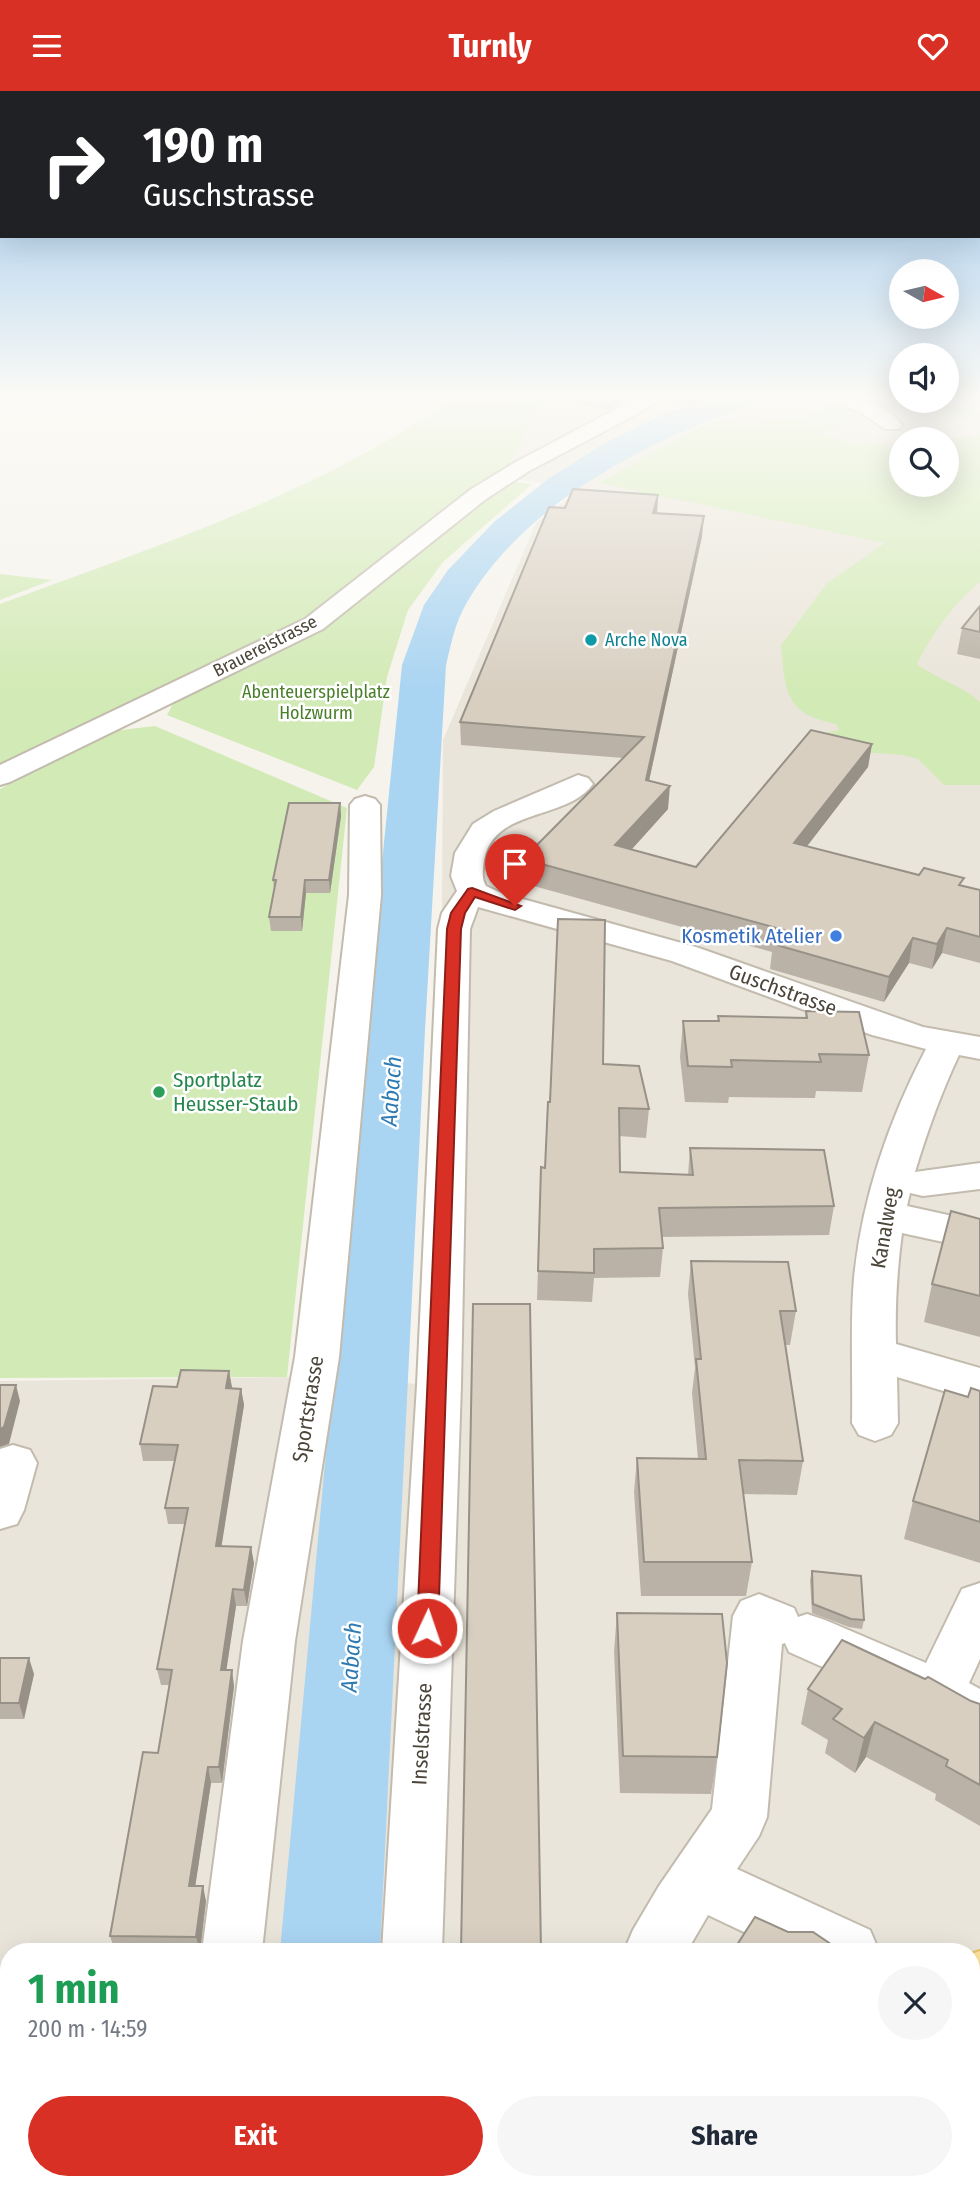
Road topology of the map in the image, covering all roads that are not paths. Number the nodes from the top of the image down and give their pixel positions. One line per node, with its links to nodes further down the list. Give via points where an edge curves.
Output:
1 (479, 495): 2 (street, Brauereistrasse, via 314,624)
2 (0, 776)
3 (578, 784): 5 (street, via 504,815 481,832 468,855 466,881)
4 (365, 805): 19 (street, Sportstrasse, via 365,895 317,1357 269,1641)
5 (472, 892): 6 (street, Guschstrasse, via 684,954 885,1027); 20 (street, Inselstrasse, via 454,929 439,1385)
6 (963, 1045): 9 (street, Kanalweg, via 925,1085)
7 (980, 1176): 8 (street)
8 (923, 1183)
9 (885, 1215): 10 (street); 11 (street, Kanalweg, via 877,1265)
10 (980, 1236)
11 (876, 1354): 12 (street); 13 (street, Kanalweg)
12 (980, 1385)
13 (876, 1423)
14 (13, 1463): 15 (street)
15 (0, 1510)
16 (980, 1604): 17 (street)
17 (959, 1705): 18 (street, via 759,1616 739,1817)
18 (697, 1880): 21 (street); 22 (street)
19 (233, 1943)
20 (412, 1943)
21 (658, 1943)
22 (832, 1943)

